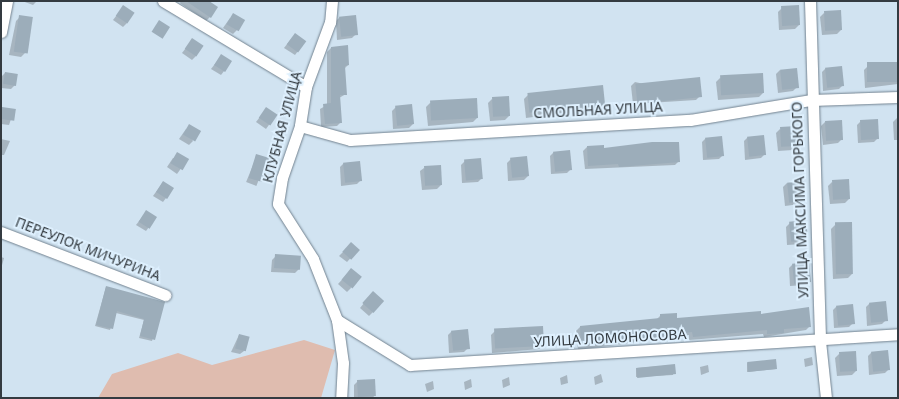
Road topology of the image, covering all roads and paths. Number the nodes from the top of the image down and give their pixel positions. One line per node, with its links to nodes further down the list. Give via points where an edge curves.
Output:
1 (7, 1): 5 (street)
2 (163, 1): 6 (street)
3 (332, 1): 6 (street, КЛУБНАЯ УЛИЦА, via 330,22)
4 (810, 1): 8 (street, УЛИЦА МАКСИМА ГОРЬКОГО)
5 (1, 32)
6 (306, 87): 9 (street, КЛУБНАЯ УЛИЦА)
7 (898, 97): 8 (street, СМОЛЬНАЯ УЛИЦА)
8 (811, 100): 9 (street, СМОЛЬНАЯ УЛИЦА, via 690,120 350,140); 14 (street, УЛИЦА МАКСИМА ГОРЬКОГО)
9 (300, 126): 12 (street, КЛУБНАЯ УЛИЦА, via 282,178 278,204 313,259)
10 (1, 232): 11 (street, ПЕРЕУЛОК МИЧУРИНА)
11 (165, 295)
12 (337, 320): 14 (street, УЛИЦА ЛОМОНОСОВА, via 410,365); 15 (street, КЛУБНАЯ УЛИЦА, via 343,363)
13 (898, 334): 14 (street, УЛИЦА ЛОМОНОСОВА)
14 (820, 341): 16 (street, УЛИЦА МАКСИМА ГОРЬКОГО)
15 (341, 398)
16 (826, 398)

